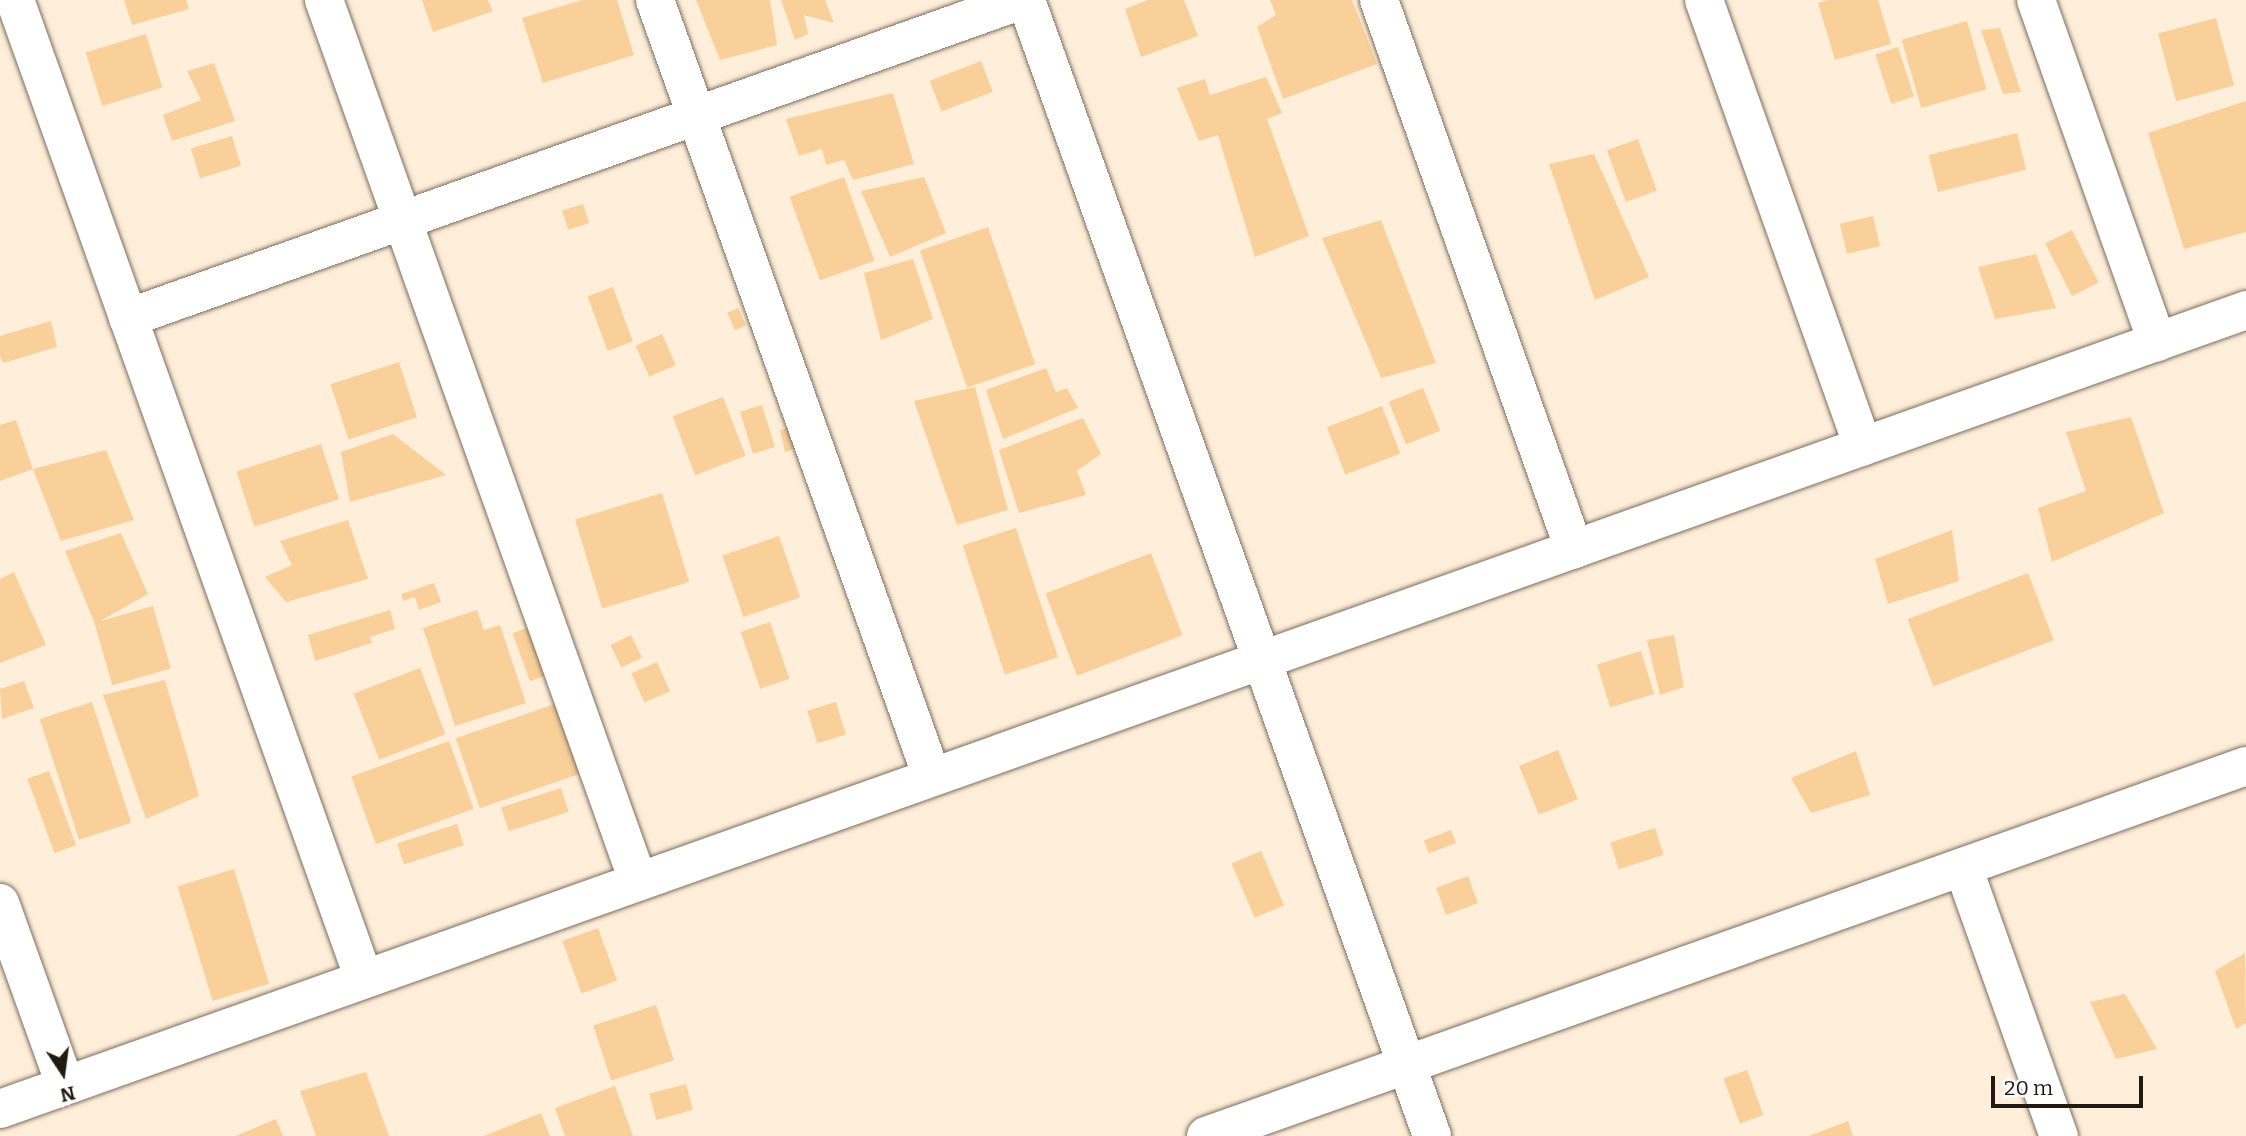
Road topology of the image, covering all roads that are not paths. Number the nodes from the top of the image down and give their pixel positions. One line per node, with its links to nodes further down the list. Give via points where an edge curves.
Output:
1 (15, 0): 11 (street)
2 (324, 0): 9 (street)
3 (655, 0): 8 (street)
4 (1024, 0): 8 (street); 15 (street)
5 (1379, 0): 14 (street)
6 (1703, 0): 13 (street)
7 (2036, 0): 12 (street)
8 (696, 116): 9 (street); 17 (street)
9 (402, 220): 11 (street); 19 (street)
10 (2246, 310): 12 (street)
11 (128, 317): 21 (street)
12 (2157, 342): 13 (street)
13 (1863, 447): 14 (street)
14 (1574, 549): 15 (street)
15 (1261, 660): 17 (street); 22 (street)
16 (2246, 766): 18 (street)
17 (932, 777): 19 (street)
18 (1963, 867): 22 (street); 27 (street)
19 (638, 881): 21 (street)
20 (0, 903): 23 (street)
21 (364, 979): 23 (street)
22 (1406, 1065): 25 (street); 26 (street)
23 (65, 1086): 24 (street)
24 (0, 1108)
25 (1206, 1136)
26 (1432, 1136)
27 (2059, 1136)

